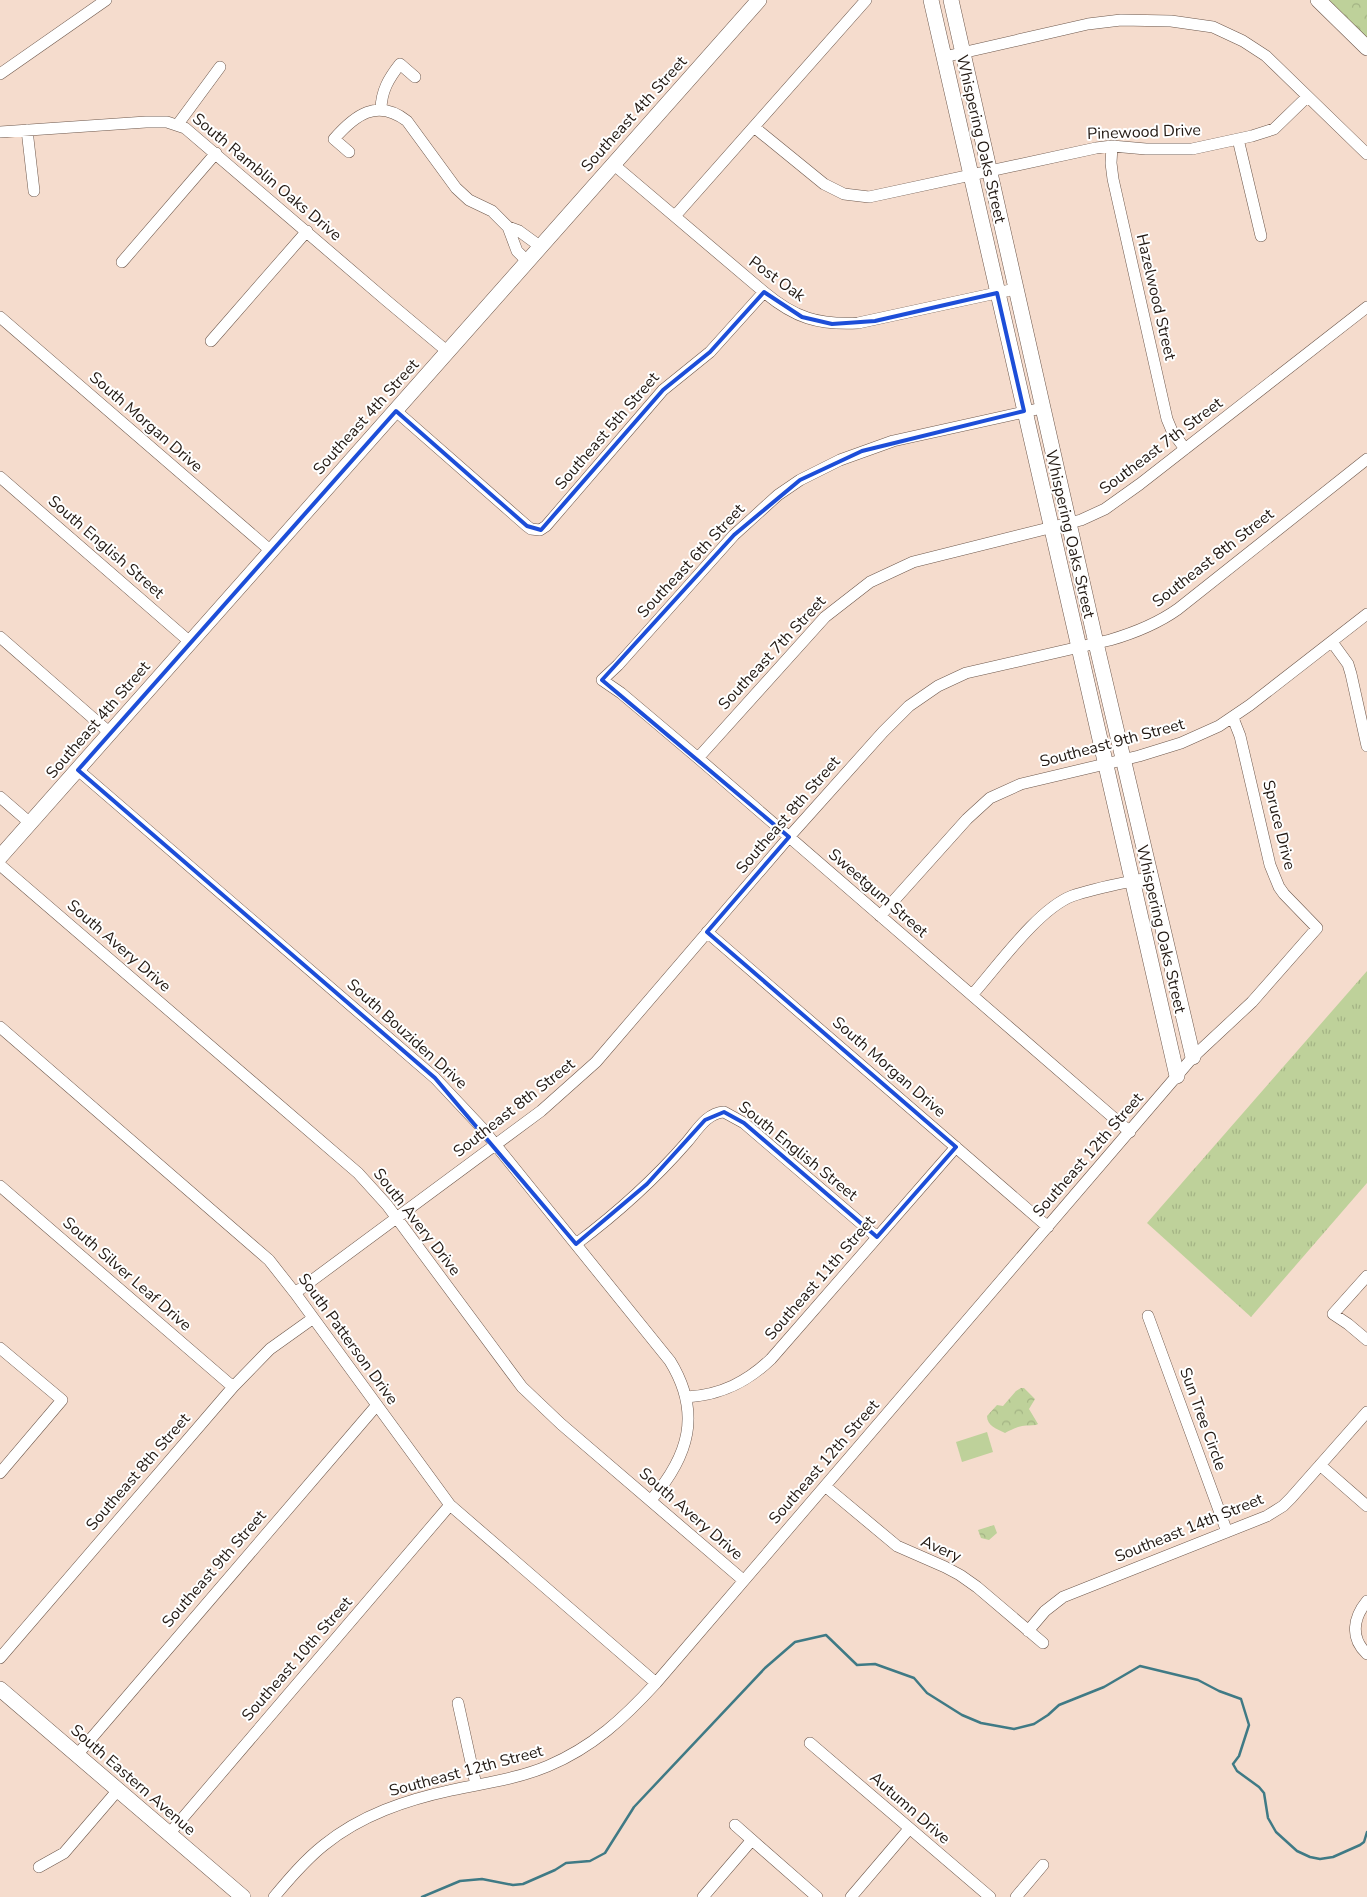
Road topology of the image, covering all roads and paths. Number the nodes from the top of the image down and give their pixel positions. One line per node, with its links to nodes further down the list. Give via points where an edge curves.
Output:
1 (106, 0): 11 (street)
2 (759, 0): 24 (street, Southeast 4th Street)
3 (866, 0): 16 (street)
4 (931, 0): 9 (street, Whispering Oaks Street)
5 (951, 0): 8 (street, Whispering Oaks Street)
6 (1318, 0): 7 (street)
7 (1367, 48)
8 (964, 52): 9 (street); 13 (street, via 1088,24 1120,20 1196,24 1228,33 1253,46); 25 (street, Whispering Oaks Street)
9 (944, 57): 26 (street, Whispering Oaks Street)
10 (220, 67): 15 (street)
11 (0, 74)
12 (415, 77): 14 (street, via 400,64 384,90)
13 (1307, 98): 19 (street, Pinewood Drive, via 1274,129); 23 (street)
14 (381, 110): 21 (street, via 356,117 334,139); 29 (street, via 407,121 456,188 469,200 492,211)
15 (178, 124): 17 (street, South Ramblin Oaks Drive, via 146,122); 22 (street, South Ramblin Oaks Drive)
16 (754, 127): 26 (street, Pinewood Drive, via 807,172 844,194 877,196); 28 (street)
17 (27, 130): 18 (street, South Ramblin Oaks Drive); 27 (street)
18 (0, 132)
19 (1238, 139): 20 (street, Pinewood Drive, via 1192,149); 31 (street)
20 (1112, 146): 25 (street, Pinewood Drive); 45 (street, Hazelwood Street, via 1113,179 1167,419)
21 (349, 152)
22 (216, 153): 30 (street, South Ramblin Oaks Drive); 33 (street)
23 (1367, 154)
24 (613, 164): 28 (street, Post Oak); 32 (street, Southeast 4th Street)
25 (990, 170): 26 (street, Pinewood Drive); 35 (street, Whispering Oaks Street)
26 (971, 175): 37 (street, Whispering Oaks Street)
27 (34, 191)
28 (675, 216): 36 (street, Post Oak)
29 (508, 227): 32 (street); 34 (street, via 517,251)
30 (307, 231): 40 (street); 41 (street, South Ramblin Oaks Drive)
31 (1261, 236)
32 (541, 247): 34 (street, Southeast 4th Street)
33 (122, 262)
34 (528, 262): 41 (street, Southeast 4th Street)
35 (1016, 289): 37 (street, Post Oak); 42 (street, Whispering Oaks Street)
36 (764, 292): 37 (street, Post Oak, via 802,317 832,324 875,321); 43 (street, Southeast 5th Street, via 710,352 663,390 540,530 527,526)
37 (997, 293): 44 (street, Whispering Oaks Street)
38 (1367, 307): 45 (street, Southeast 7th Street)
39 (0, 317): 50 (street, South Morgan Drive)
40 (211, 341)
41 (448, 352): 43 (street, Southeast 4th Street)
42 (1042, 408): 44 (street, Southeast 6th Street); 48 (street, Whispering Oaks Street)
43 (396, 411): 50 (street, Southeast 4th Street)
44 (1024, 411): 49 (street, Whispering Oaks Street); 57 (street, Southeast 6th Street, via 870,448 800,480 778,495 734,535)
45 (1186, 449): 48 (street, Southeast 7th Street, via 1118,500 1087,518)
46 (1367, 459): 55 (street, Southeast 8th Street, via 1178,609 1132,633)
47 (0, 477): 53 (street, South English Street)
48 (1069, 524): 49 (street, Southeast 7th Street); 55 (street, Whispering Oaks Street)
49 (1050, 528): 56 (street, Whispering Oaks Street); 61 (street, Southeast 7th Street, via 913,562 870,582 825,617)
50 (271, 551): 53 (street, Southeast 4th Street)
51 (1367, 614): 54 (street, Southeast 9th Street)
52 (0, 637): 59 (street)
53 (190, 642): 59 (street, Southeast 4th Street)
54 (1332, 642): 58 (street, Southeast 9th Street); 60 (street, via 1351,674)
55 (1096, 643): 56 (street, Southeast 8th Street); 62 (street, Whispering Oaks Street)
56 (1078, 646): 63 (street, Whispering Oaks Street); 67 (street, Southeast 8th Street, via 966,673 926,693 896,718)
57 (602, 680): 61 (street, Sweetgum Street)
58 (1232, 718): 62 (street, Southeast 9th Street, via 1181,743); 73 (street, Spruce Drive, via 1240,736 1275,878 1284,894)
59 (110, 733): 64 (street, Southeast 4th Street)
60 (1367, 746)
61 (698, 758): 67 (street, Sweetgum Street)
62 (1123, 759): 63 (street, Southeast 9th Street); 70 (street, Whispering Oaks Street)
63 (1105, 763): 71 (street, Whispering Oaks Street); 72 (street, Southeast 9th Street, via 1021,784 990,798 967,818)
64 (78, 770): 66 (street, Southeast 4th Street); 80 (street, South Bouziden Drive, via 435,1078)
65 (0, 797): 66 (street)
66 (30, 823): 68 (street, Southeast 4th Street)
67 (788, 837): 72 (street, Sweetgum Street); 74 (street, Southeast 8th Street)
68 (0, 857)
69 (0, 865): 83 (street, South Avery Drive, via 358,1173)
70 (1151, 878): 71 (street); 77 (street, Whispering Oaks Street)
71 (1132, 882): 75 (street, via 1072,896 1051,908); 78 (street, Whispering Oaks Street)
72 (880, 916): 75 (street, Sweetgum Street)
73 (1317, 928): 77 (street, Southeast 12th Street, via 1252,1002)
74 (707, 932): 80 (street, Southeast 8th Street, via 596,1062 560,1096); 81 (street, South Morgan Drive)
75 (972, 995): 79 (street, Sweetgum Street)
76 (0, 1027): 88 (street, South Patterson Drive, via 269,1260)
77 (1194, 1056): 78 (street, Southeast 12th Street)
78 (1177, 1076): 79 (street, Southeast 12th Street)
79 (1130, 1132): 84 (street, Southeast 12th Street)
80 (495, 1145): 83 (street, Southeast 8th Street); 86 (street, South Bouziden Drive)
81 (956, 1147): 84 (street, South Morgan Drive); 85 (street, Southeast 11th Street)
82 (0, 1186): 93 (street, South Silver Leaf Drive)
83 (396, 1218): 88 (street, Southeast 8th Street); 100 (street, South Avery Drive, via 522,1387)
84 (1048, 1227): 99 (street, Southeast 12th Street)
85 (877, 1237): 86 (street, South English Street, via 744,1124 730,1114 720,1112 706,1120 647,1184); 94 (street, Southeast 11th Street, via 758,1372 726,1390)
86 (576, 1244): 94 (street, South Bouziden Drive, via 670,1361)
87 (1367, 1276): 91 (street, via 1332,1314)
88 (295, 1293): 90 (street, South Patterson Drive)
89 (1148, 1316): 103 (street, Sun Tree Circle)
90 (312, 1319): 93 (street, Southeast 8th Street, via 270,1349); 95 (street, South Patterson Drive)
91 (1367, 1340)
92 (0, 1348): 98 (street, via 62,1400)
93 (233, 1387): 109 (street, Southeast 8th Street)
94 (687, 1397): 100 (street, South Bouziden Drive, via 689,1409 684,1450 665,1484)
95 (377, 1405): 101 (street, South Patterson Drive); 114 (street, Southeast 9th Street)
96 (1367, 1412): 97 (street, Southeast 14th Street)
97 (1320, 1465): 102 (street); 103 (street, Southeast 14th Street, via 1283,1506)
98 (0, 1473)
99 (825, 1486): 104 (street, Southeast 12th Street); 106 (street, Avery, via 897,1546 960,1575)
100 (651, 1500): 104 (street, South Avery Drive)
101 (450, 1505): 110 (street, South Patterson Drive); 119 (street, Southeast 10th Street)
102 (1367, 1506)
103 (1227, 1532): 106 (street, Southeast 14th Street, via 1063,1597 1045,1611)
104 (743, 1580): 110 (street, Southeast 12th Street)
105 (1367, 1601): 108 (street, via 1357,1616 1355,1631 1357,1642)
106 (1028, 1631): 107 (street, Avery)
107 (1043, 1643)
108 (1367, 1654)
109 (0, 1658)
110 (656, 1683): 115 (street, Southeast 12th Street, via 605,1734 575,1753 527,1774)
111 (0, 1689): 114 (street, South Eastern Avenue)
112 (458, 1703): 115 (street)
113 (810, 1743): 118 (street, Autumn Drive)
114 (77, 1755): 116 (street, South Eastern Avenue)
115 (476, 1785): 124 (street, Southeast 12th Street, via 408,1801 359,1822 323,1845)
116 (118, 1790): 119 (street, South Eastern Avenue); 122 (street, via 64,1853)
117 (735, 1825): 120 (street)
118 (909, 1829): 127 (street); 128 (street, Autumn Drive)
119 (169, 1834): 123 (street, South Eastern Avenue)
120 (751, 1841): 125 (street); 126 (street)
121 (1043, 1865): 129 (street)
122 (39, 1867)
123 (243, 1897)
124 (274, 1897)
125 (703, 1897)
126 (817, 1897)
127 (851, 1897)
128 (990, 1897)
129 (1016, 1897)

